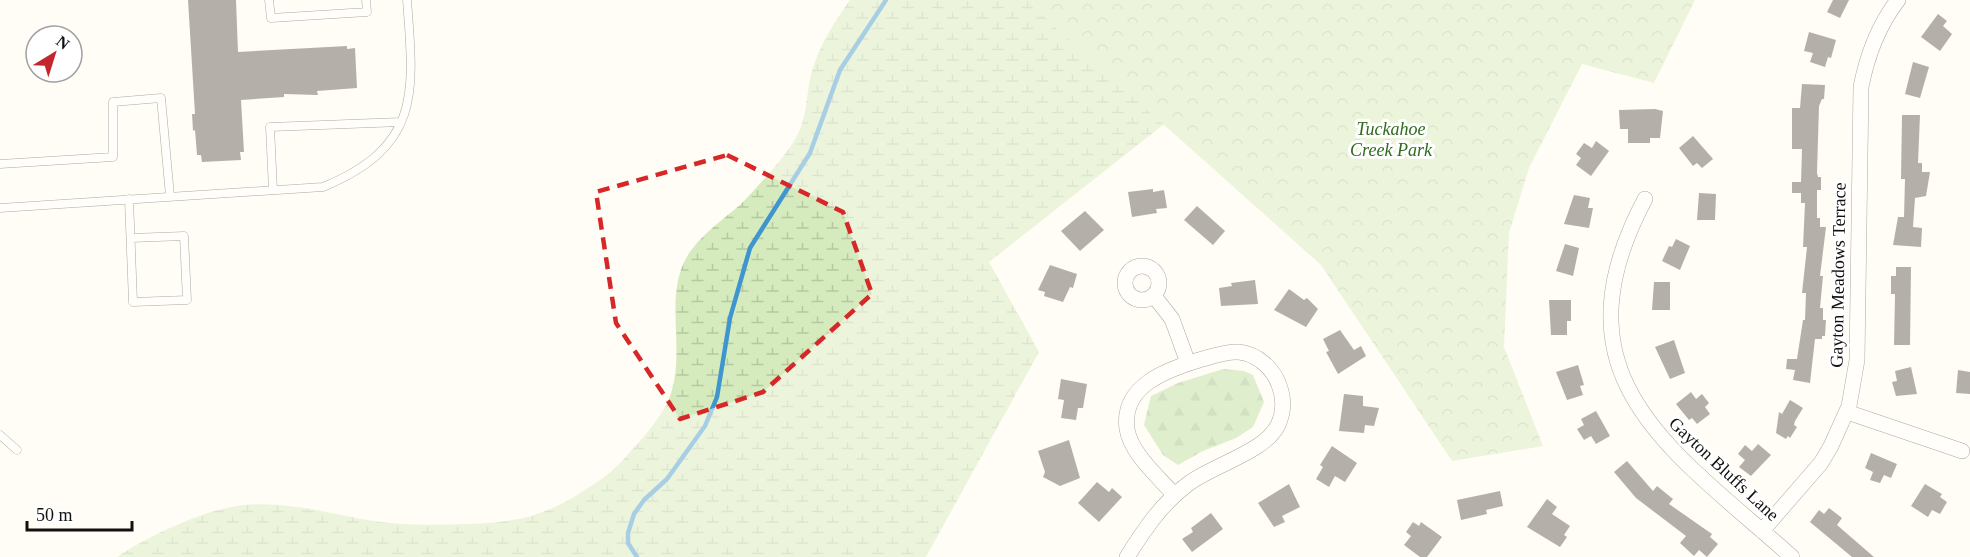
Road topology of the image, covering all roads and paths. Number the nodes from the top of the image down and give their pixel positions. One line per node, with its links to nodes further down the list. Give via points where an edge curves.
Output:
1 (269, 0): 2 (lane, via 271,18 367,12)
2 (366, 0)
3 (407, 0): 5 (lane, via 412,75 411,93)
4 (1898, 0): 15 (street, Gayton Meadows Terrace, via 1869,52 1861,87 1857,360)
5 (401, 122): 7 (lane, via 385,147 344,179 323,187); 7 (lane, via 270,127)
6 (0, 164): 8 (lane, via 113,157 113,102 160,98)
7 (273, 190): 8 (lane)
8 (170, 196): 9 (lane)
9 (129, 199): 11 (lane); 12 (lane)
10 (1645, 199): 20 (street, Gayton Bluffs Lane, via 1620,249 1611,303 1615,349 1623,377 1645,419 1666,445)
11 (0, 208)
12 (131, 238): 12 (lane, via 184,236 187,300 133,302)
13 (1154, 296): 14 (street, via 1172,319)
14 (1188, 363): 19 (street, via 1145,383 1128,410 1127,427 1133,444); 19 (street, via 1239,352 1261,360 1277,378 1283,412 1278,426 1263,443 1213,467)
15 (1847, 412): 18 (street); 20 (street, Gayton Meadows Terrace, via 1821,463)
16 (0, 435): 17 (lane)
17 (17, 450)
18 (1962, 451)
19 (1174, 495): 21 (street)
20 (1762, 531): 22 (street, Gayton Bluffs Lane)
21 (1126, 557)
22 (1792, 557)

